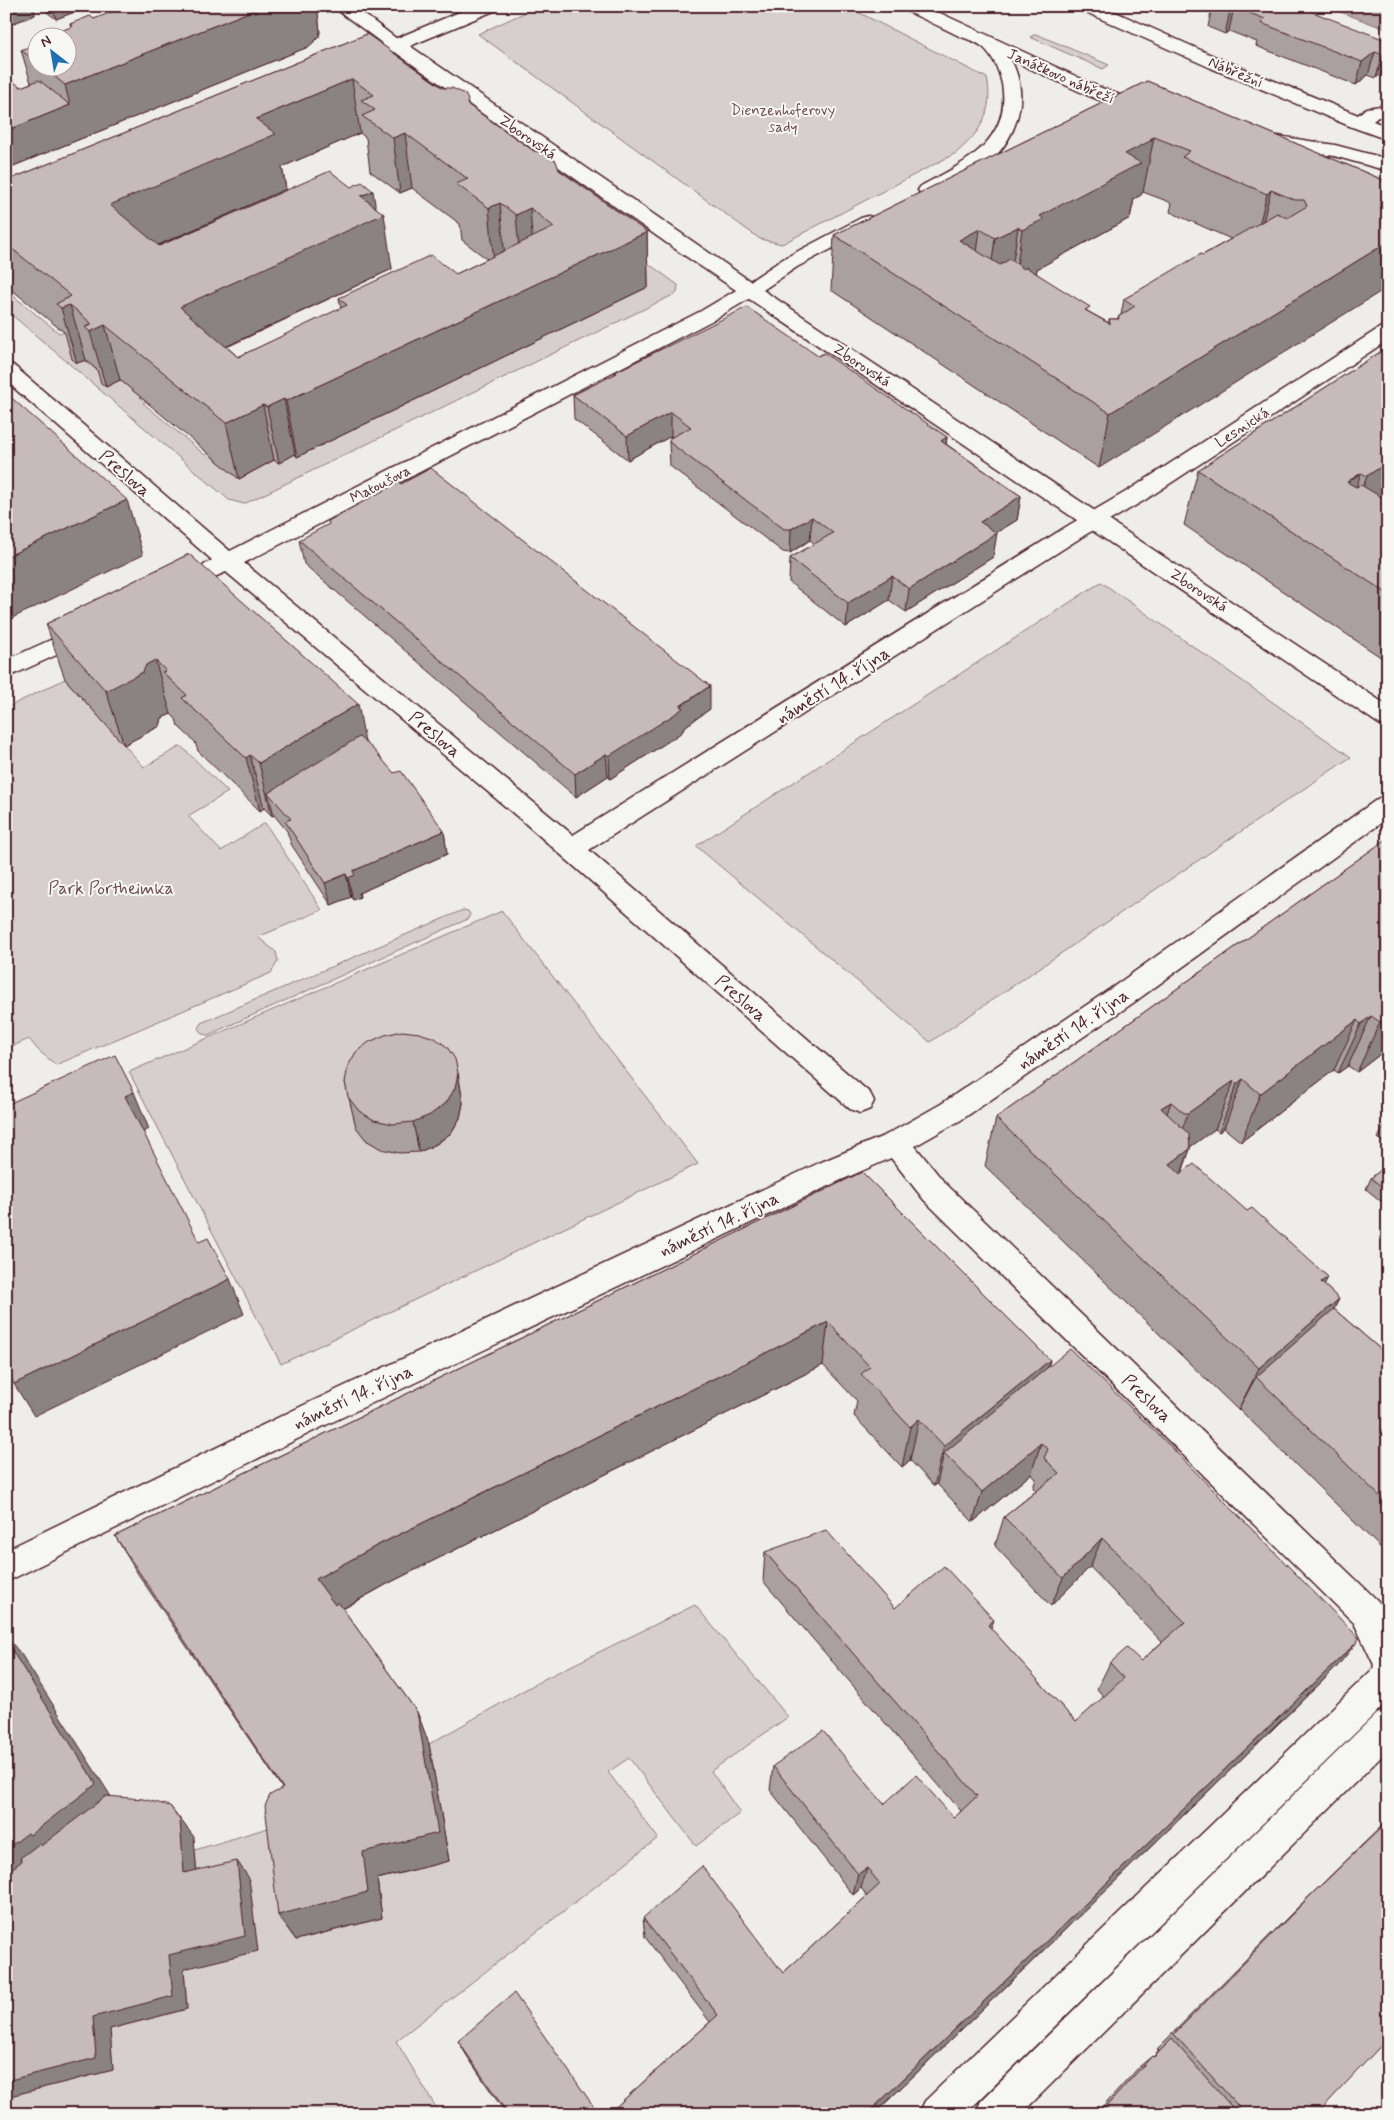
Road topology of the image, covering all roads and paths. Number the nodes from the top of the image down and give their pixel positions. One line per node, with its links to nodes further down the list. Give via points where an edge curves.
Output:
1 (341, 6): 7 (street, Zborovská)
2 (490, 6): 7 (street)
3 (910, 6): 6 (street, Janáčkovo nábřeží)
4 (1087, 6): 11 (street, Nábřežní)
5 (958, 10): 6 (street)
6 (990, 44): 10 (street, Janáčkovo nábřeží, via 1104,96); 15 (street, via 1005,64 1010,80 1012,97 1008,127 984,157)
7 (396, 45): 8 (street); 17 (street, Zborovská)
8 (367, 57)
9 (1388, 110): 11 (street, via 1373,112)
10 (1162, 117)
11 (1359, 123): 12 (street, Nábřežní)
12 (1388, 134)
13 (1248, 137): 14 (street)
14 (1388, 165)
15 (910, 200)
16 (884, 213): 17 (street, via 790,263)
17 (750, 290): 20 (street, Zborovská); 21 (street, Matoušova, via 708,315)
18 (1388, 331): 20 (street, Lesnická)
19 (6, 370): 21 (street, Preslova)
20 (1094, 520): 25 (street, Zborovská); 27 (street, náměstí 14. října)
21 (228, 562): 22 (street, Matoušova); 27 (street, Preslova)
22 (196, 578)
23 (105, 622): 24 (street)
24 (6, 670)
25 (1388, 718)
26 (1388, 805): 29 (street, náměstí 14. října, via 1115,1001 951,1112)
27 (571, 849): 28 (street, Preslova)
28 (860, 1101)
29 (896, 1143): 30 (street, náměstí 14. října, via 315,1415); 31 (street, Preslova, via 934,1191 1366,1612)
30 (7, 1565)
31 (1388, 1659)
32 (1388, 1677): 34 (street)
33 (1388, 1726): 35 (street)
34 (938, 2114)
35 (994, 2114)

